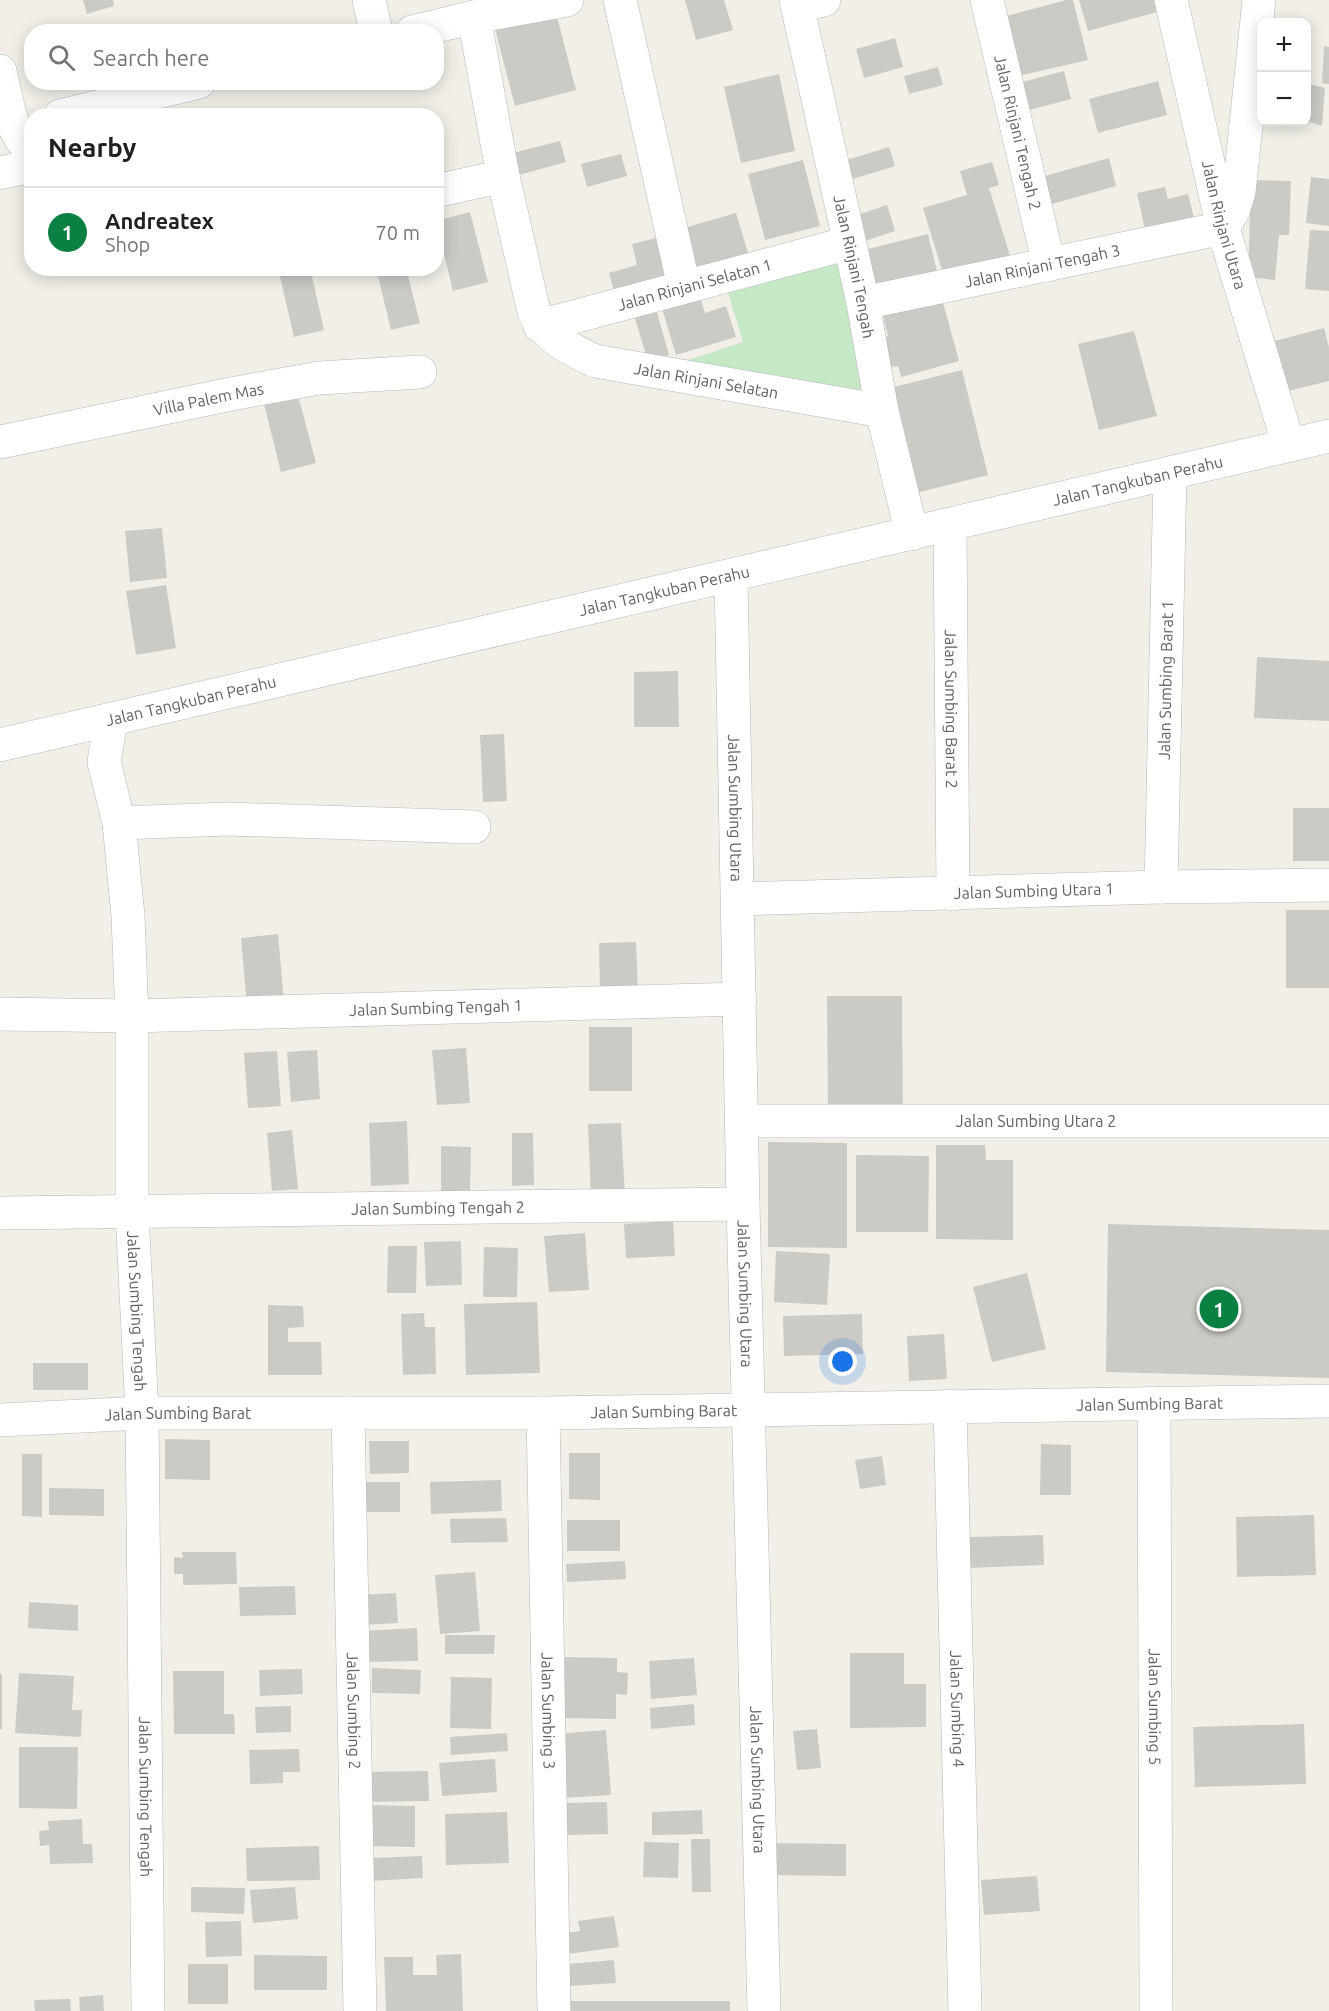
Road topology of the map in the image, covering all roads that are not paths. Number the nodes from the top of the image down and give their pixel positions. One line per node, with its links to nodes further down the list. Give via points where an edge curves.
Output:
1 (369, 0): 9 (street)
2 (567, 0): 8 (street)
3 (620, 0): 22 (street)
4 (987, 0): 21 (street, Jalan Rinjani Tengah 2)
5 (1171, 0): 19 (street, Jalan Rinjani Utara)
6 (1259, 0): 19 (street, via 1239,192)
7 (805, 2): 20 (street, Jalan Rinjani Tengah)
8 (474, 16): 10 (street); 17 (street)
9 (374, 24)
10 (443, 24)
11 (0, 71): 14 (street)
12 (166, 90): 13 (street)
13 (93, 108)
14 (24, 128)
15 (24, 168): 16 (street)
16 (0, 173)
17 (503, 176): 18 (street); 24 (street)
18 (444, 189)
19 (1223, 228): 21 (street, Jalan Rinjani Tengah 3); 29 (street, Jalan Rinjani Utara)
20 (849, 243): 22 (street, Jalan Rinjani Selatan 1); 23 (street, Jalan Rinjani Tengah)
21 (1048, 265): 23 (street, Jalan Rinjani Tengah 3)
22 (684, 287): 24 (street, Jalan Rinjani Selatan 1)
23 (862, 303): 26 (street, Jalan Rinjani Tengah)
24 (540, 326): 26 (street, Jalan Rinjani Selatan, via 565,346 595,362)
25 (420, 372): 28 (street, Villa Palem Mas, via 319,378)
26 (882, 411): 32 (street, Jalan Rinjani Tengah)
27 (1329, 436): 29 (street, Jalan Tangkuban Perahu)
28 (0, 442)
29 (1289, 446): 30 (street, Jalan Tangkuban Perahu)
30 (1170, 474): 31 (street, Jalan Tangkuban Perahu); 39 (street, Jalan Sumbing Barat 1)
31 (950, 525): 32 (street, Jalan Tangkuban Perahu); 40 (street, Jalan Sumbing Barat 2)
32 (912, 534): 33 (street, Jalan Tangkuban Perahu)
33 (731, 576): 34 (street, Jalan Tangkuban Perahu); 41 (street, Jalan Sumbing Utara)
34 (111, 720): 35 (street, Jalan Tangkuban Perahu); 36 (street, Jalan Sumbing Tengah, via 104,762)
35 (0, 745)
36 (119, 823): 37 (street, via 228,819); 44 (street, Jalan Sumbing Tengah)
37 (474, 827)
38 (1329, 885): 39 (street, Jalan Sumbing Utara 1)
39 (1161, 887): 40 (street, Jalan Sumbing Utara 1)
40 (953, 894): 41 (street, Jalan Sumbing Utara 1)
41 (738, 900): 42 (street, Jalan Sumbing Utara)
42 (740, 999): 44 (street, Jalan Sumbing Tengah 1); 45 (street, Jalan Sumbing Utara)
43 (0, 1014): 44 (street, Jalan Sumbing Tengah 1)
44 (132, 1016): 48 (street, Jalan Sumbing Tengah)
45 (742, 1121): 46 (street, Jalan Sumbing Utara 2); 47 (street, Jalan Sumbing Utara)
46 (1329, 1121)
47 (743, 1204): 48 (street, Jalan Sumbing Tengah 2); 53 (street, Jalan Sumbing Utara)
48 (132, 1211): 49 (street, Jalan Sumbing Tengah 2); 54 (street, Jalan Sumbing Tengah)
49 (0, 1213)
50 (1329, 1401): 51 (street, Jalan Sumbing Barat)
51 (1154, 1403): 52 (street, Jalan Sumbing Barat); 63 (street, Jalan Sumbing 5)
52 (950, 1406): 53 (street, Jalan Sumbing Barat); 62 (street, Jalan Sumbing 4)
53 (748, 1409): 56 (street, Jalan Sumbing Barat); 61 (street, Jalan Sumbing Utara)
54 (142, 1413): 55 (street, Jalan Sumbing Barat); 57 (street, Jalan Sumbing Barat); 58 (street, Jalan Sumbing Tengah)
55 (348, 1413): 56 (street, Jalan Sumbing Barat); 59 (street, Jalan Sumbing 2)
56 (543, 1413): 60 (street, Jalan Sumbing 3)
57 (0, 1420)
58 (148, 2011)
59 (360, 2011)
60 (554, 2011)
61 (764, 2011)
62 (965, 2011)
63 (1156, 2011)

